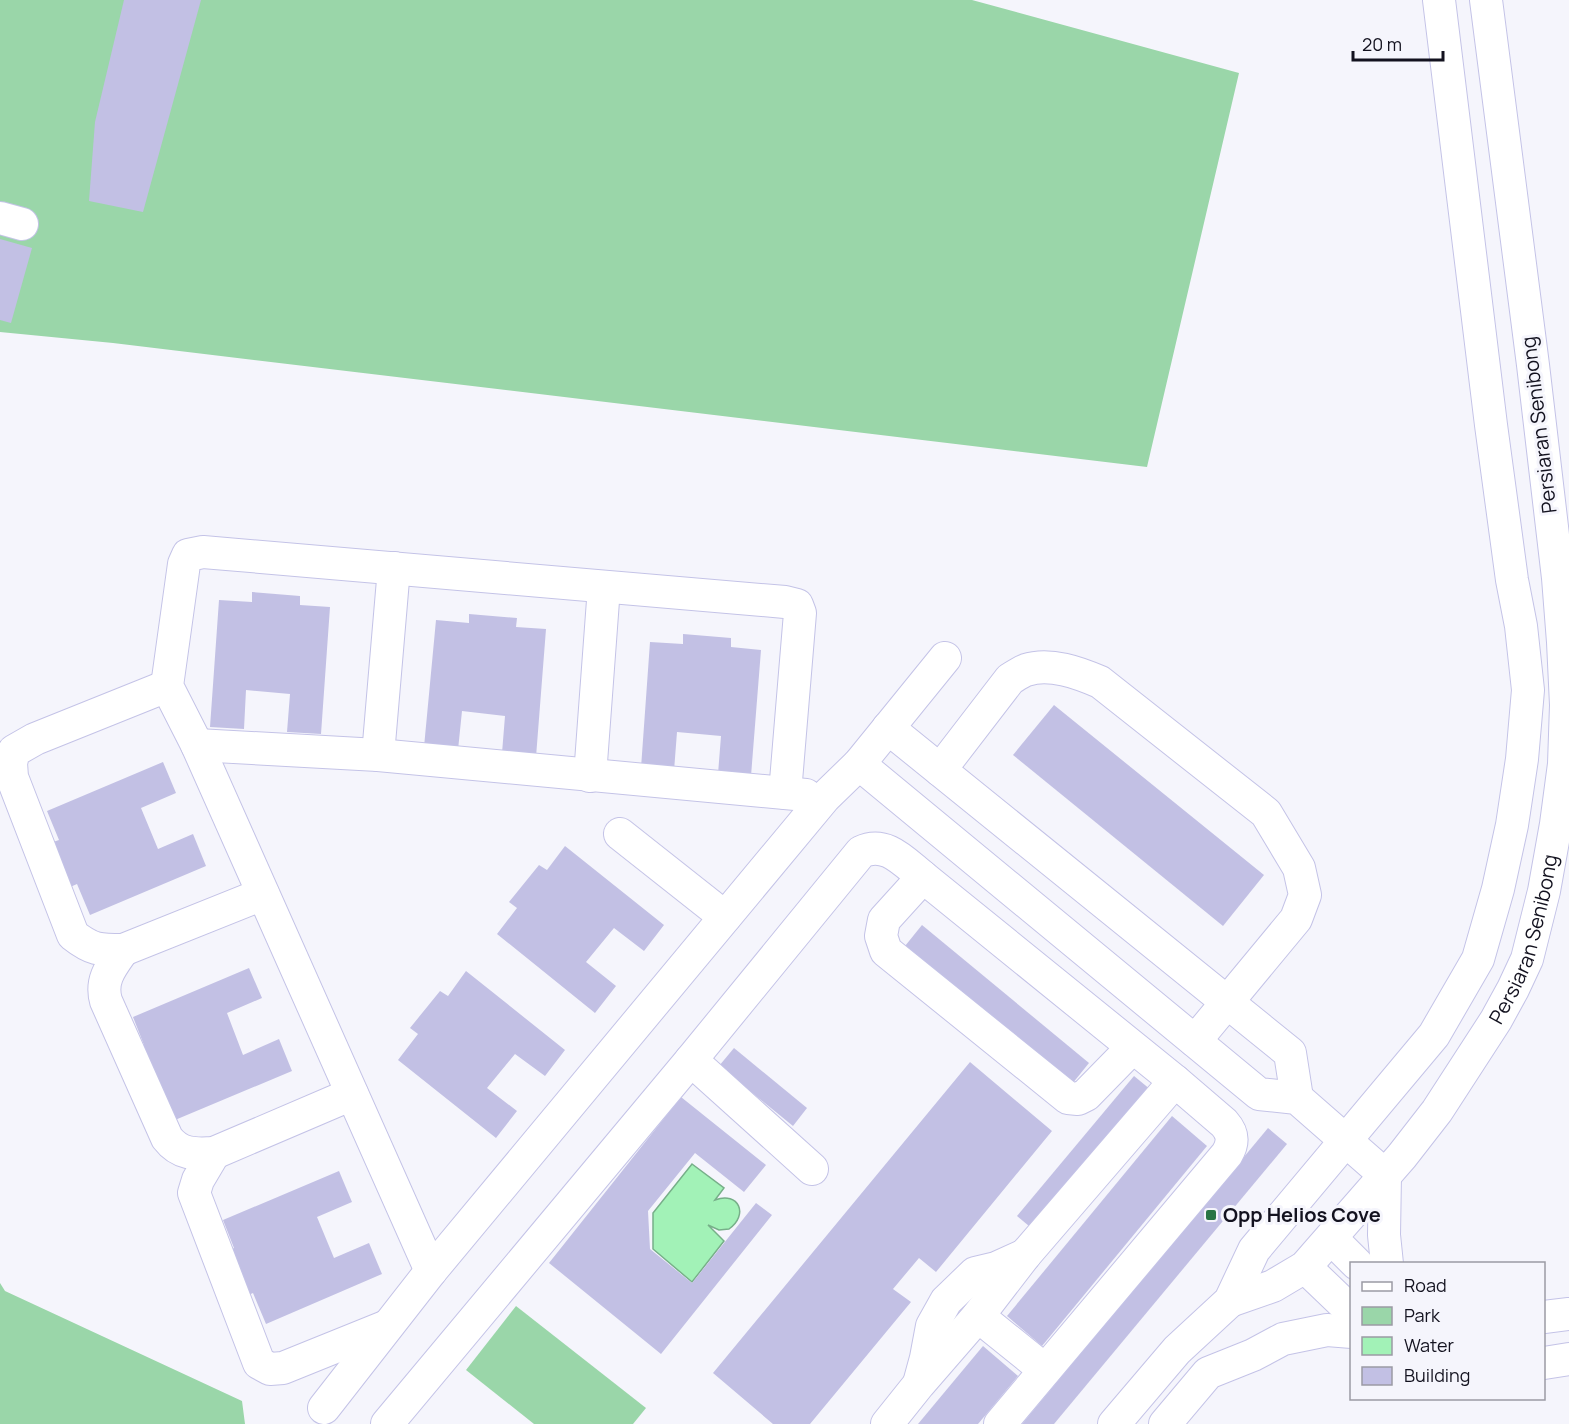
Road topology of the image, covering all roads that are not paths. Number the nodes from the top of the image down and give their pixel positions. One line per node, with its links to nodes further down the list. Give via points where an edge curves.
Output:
1 (1439, 0): 28 (street, Persiaran Senibong, via 1528,690 1512,825 1478,959 1434,1035)
2 (1485, 0): 5 (street, Persiaran Senibong)
3 (394, 568): 4 (street); 7 (street, via 203,552 188,555); 10 (street)
4 (604, 587): 13 (street); 14 (street, via 797,605 800,613)
5 (1562, 591): 31 (street, Persiaran Senibong, via 1564,764 1544,891 1527,959 1485,1038 1437,1111)
6 (945, 658): 8 (street)
7 (166, 686): 9 (street); 20 (street, via 35,739 14,751 11,763 12,777 73,935 87,947)
8 (888, 728): 11 (street); 12 (street)
9 (197, 745): 10 (street); 18 (street)
10 (378, 755): 13 (street)
11 (859, 764): 15 (street); 22 (street)
12 (940, 770): 21 (street); 21 (street, via 1010,680 1025,670 1042,667 1082,674 1100,682 1266,813 1299,868 1305,895 1296,919)
13 (590, 776): 14 (street)
14 (785, 793): 15 (street)
15 (825, 796): 19 (street)
16 (620, 834): 19 (street)
17 (923, 877): 23 (street); 23 (street, via 884,920 881,936 886,951 1068,1098 1086,1095); 24 (street, via 887,849 861,852)
18 (263, 894): 20 (street); 26 (street)
19 (725, 917): 37 (street)
20 (123, 950): 29 (street, via 107,974 106,1001 167,1138 190,1154)
21 (1228, 1002): 22 (street); 27 (street, via 1290,1053)
22 (1195, 1041): 27 (street, via 1259,1094)
23 (1132, 1048): 25 (street)
24 (691, 1060): 30 (street); 52 (street)
25 (1175, 1081): 33 (street); 48 (street, via 1224,1123 1230,1130 1232,1147)
26 (352, 1094): 29 (street); 37 (street)
27 (1297, 1098): 28 (street)
28 (1346, 1140): 31 (street); 38 (street, Persiaran Senibong, via 1254,1250)
29 (214, 1153): 43 (street, via 194,1193 259,1363 270,1369 283,1368)
30 (812, 1168)
31 (1385, 1175): 32 (street, Persiaran Senibong); 35 (street)
32 (1331, 1238): 34 (street); 36 (street, Persiaran Senibong)
33 (1025, 1255): 41 (street); 50 (street, via 975,1273 946,1301 932,1326)
34 (1356, 1262)
35 (1387, 1262)
36 (1305, 1267): 38 (street, Persiaran Senibong, via 1273,1286); 39 (street)
37 (431, 1271): 43 (street)
38 (1230, 1301): 45 (street, Persiaran Senibong)
39 (1350, 1310)
40 (1569, 1314): 42 (street)
41 (978, 1316): 48 (street); 50 (street)
42 (1545, 1317)
43 (388, 1326): 51 (street)
44 (1350, 1332): 49 (street, via 1327,1330 1283,1339)
45 (1177, 1350): 49 (street); 55 (street, Persiaran Senibong)
46 (1569, 1359): 47 (street)
47 (1545, 1363)
48 (1045, 1370): 54 (street)
49 (1208, 1373): 56 (street)
50 (919, 1384): 53 (street)
51 (324, 1408)
52 (387, 1424)
53 (887, 1424)
54 (1000, 1424)
55 (1114, 1424)
56 (1165, 1424)

